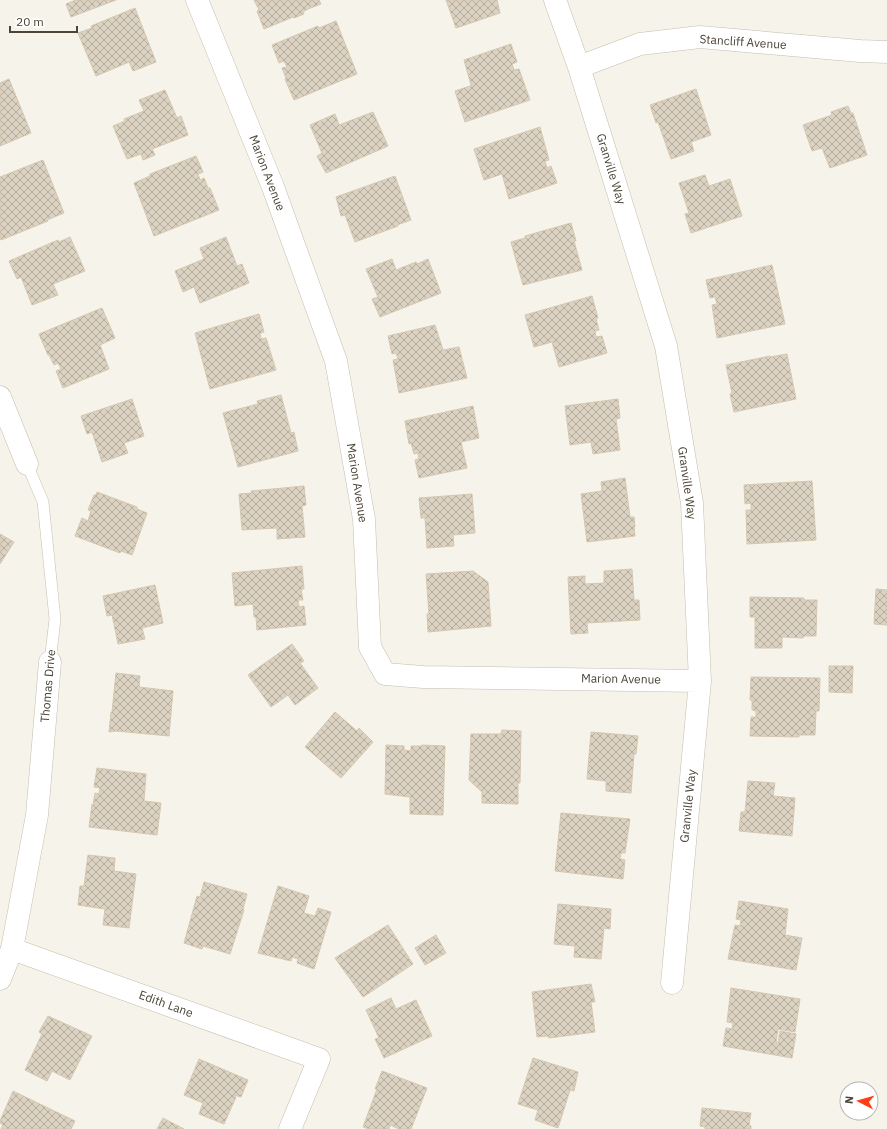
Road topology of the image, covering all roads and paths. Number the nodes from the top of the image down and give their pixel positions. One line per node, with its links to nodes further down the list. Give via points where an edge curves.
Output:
1 (197, 0): 8 (street, Marion Avenue, via 273,187 336,361 364,519 370,647 385,674 423,677)
2 (556, 0): 4 (street, Granville Way)
3 (887, 52): 4 (street, Stancliff Avenue, via 700,37 640,44)
4 (579, 67): 8 (street, Granville Way, via 666,346 692,504)
5 (0, 397): 6 (street, Thomas Drive)
6 (27, 464): 7 (lane, Thomas Drive, via 43,502 55,619)
7 (50, 662): 9 (street, Thomas Drive, via 37,815)
8 (700, 680): 11 (street, Granville Way)
9 (12, 949): 10 (street, Thomas Drive); 12 (street, Edith Lane, via 319,1059)
10 (0, 979)
11 (672, 983)
12 (290, 1129)

